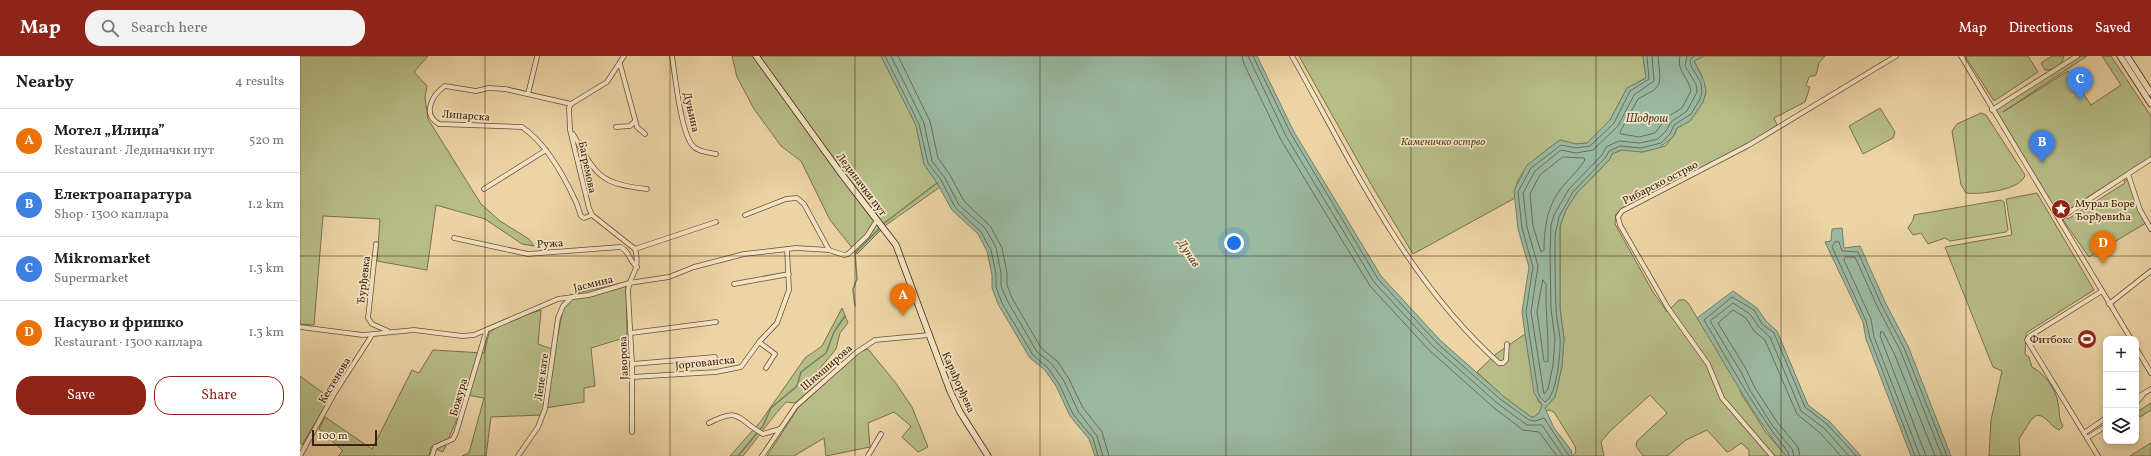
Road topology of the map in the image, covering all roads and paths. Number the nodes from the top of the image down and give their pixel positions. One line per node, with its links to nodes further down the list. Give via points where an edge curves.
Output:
1 (624, 56): 11 (street)
2 (672, 56): 22 (street, Дуњина, via 689,140 698,150)
3 (756, 56): 31 (main road, Лединачки пут)
4 (1292, 56): 55 (street, via 1372,201 1411,263 1459,322 1499,363 1506,360)
5 (1896, 56): 80 (street, Рибарско острво, via 1749,145 1622,211 1618,217 1620,225 1668,308 1708,364 1722,398)
6 (1960, 56): 16 (street)
7 (2077, 56): 16 (street)
8 (2120, 56): 15 (main road)
9 (2127, 56): 12 (main road)
10 (536, 57): 13 (street)
11 (620, 64): 14 (street, via 600,88); 17 (street)
12 (2151, 93)
13 (528, 94): 14 (street, Липарска); 21 (street, Липарска, via 505,89 488,88 476,91 445,86 432,98 431,117 440,124 522,127)
14 (571, 104): 19 (street, Багремова)
15 (2151, 104)
16 (1992, 110): 29 (street)
17 (635, 121): 18 (street, via 630,126); 20 (street, via 639,130)
18 (616, 127)
19 (570, 130): 26 (street, via 599,176 615,185); 27 (street, Багремова, via 582,187)
20 (645, 134)
21 (546, 150): 25 (street); 27 (street, Липарска, via 571,192 581,216 584,218)
22 (716, 154)
23 (2151, 159): 24 (street)
24 (2128, 174): 29 (street); 32 (street, via 2140,210)
25 (484, 189)
26 (647, 190)
27 (592, 215): 35 (street)
28 (745, 215): 37 (street, via 786,199 797,198 804,204)
29 (2058, 218): 43 (street)
30 (716, 222): 35 (street)
31 (879, 222): 37 (street, Јасмина, via 851,252 844,255); 52 (main road, Лединачки пут, via 903,260)
32 (2151, 229)
33 (454, 238): 38 (street, Ружа, via 528,254 620,247)
34 (376, 244): 48 (street, Ђурђевка, via 368,318 372,324)
35 (635, 249): 38 (street)
36 (787, 249): 37 (street, Јасмина); 40 (street, Јоргованска); 41 (street, Јасмина, via 744,254 694,267 669,277)
37 (828, 250)
38 (637, 267): 41 (street)
39 (2151, 271): 45 (street)
40 (789, 274): 42 (street); 54 (street, Јоргованска, via 789,290 777,323)
41 (629, 283): 44 (street, Јасмина); 50 (street, Јаворова)
42 (734, 284)
43 (2102, 291): 45 (street); 71 (street, via 2027,340)
44 (572, 297): 49 (street, Јасмина, via 549,302 536,310 496,324); 76 (street, Лепе кате, via 563,306 558,318 545,409 538,427)
45 (2110, 304): 53 (street)
46 (716, 322): 50 (street)
47 (300, 328): 51 (street, Јасмина)
48 (388, 331): 49 (street, Јасмина, via 420,330 469,336); 51 (street, Јасмина)
49 (486, 332): 75 (street, Божура, via 456,433 453,439 436,447)
50 (631, 333): 58 (street, Јаворова)
51 (372, 335): 74 (street, Кестенова)
52 (929, 335): 68 (street, Шимширова, via 876,340 857,352 796,406); 79 (main road, Карађорђева, via 955,402)
53 (2128, 336)
54 (759, 342): 59 (street, via 775,354); 61 (street, Јоргованска, via 739,368 716,372)
55 (1507, 344)
56 (2139, 353): 60 (street)
57 (714, 357): 58 (street)
58 (632, 364): 61 (street, Јаворова)
59 (766, 368)
60 (2151, 372)
61 (632, 377): 70 (street, Јаворова)
62 (2151, 389): 63 (street)
63 (2146, 392): 64 (street); 65 (street)
64 (2139, 396)
65 (2139, 400)
66 (2103, 420): 71 (street)
67 (709, 423): 68 (street, via 729,414 737,416 761,433)
68 (781, 428): 77 (street, Шимширова)
69 (2103, 428): 73 (street)
70 (632, 432)
71 (2084, 433): 73 (street)
72 (881, 434): 78 (street)
73 (2088, 438): 81 (street)
74 (300, 454)
75 (432, 456)
76 (518, 456)
77 (762, 456)
78 (868, 456)
79 (988, 456)
80 (1772, 456)
81 (2098, 456)

